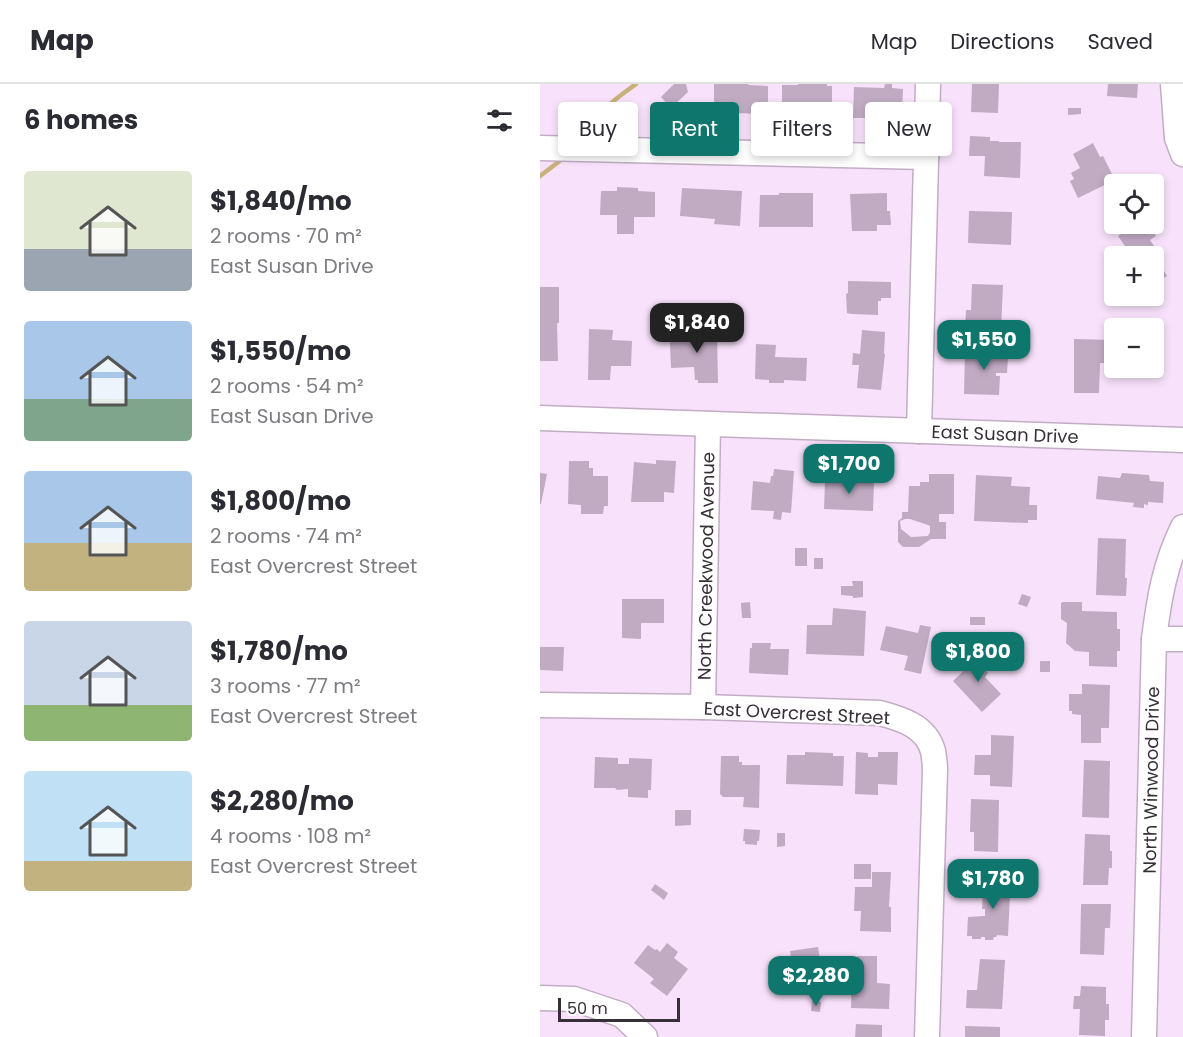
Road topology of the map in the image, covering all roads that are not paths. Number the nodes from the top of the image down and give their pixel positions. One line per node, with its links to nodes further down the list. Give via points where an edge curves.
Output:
1 (928, 84): 5 (street)
2 (1173, 84): 4 (street, via 1177,138)
3 (540, 148): 5 (street)
4 (1183, 154)
5 (926, 157): 8 (street)
6 (540, 418): 7 (street, East Susan Drive)
7 (708, 424): 8 (street, East Susan Drive); 14 (street, North Creekwood Avenue)
8 (919, 431): 9 (street, East Susan Drive)
9 (1183, 440)
10 (1183, 527): 11 (street, North Winwood Drive, via 1173,546 1160,593)
11 (1154, 639): 12 (street); 18 (street, North Winwood Drive)
12 (1183, 639)
13 (540, 705): 14 (street, East Overcrest Street)
14 (703, 707): 17 (street, East Overcrest Street, via 880,713 902,719 921,731 933,749 935,770)
15 (540, 998): 16 (street, via 574,999 622,1015)
16 (645, 1037)
17 (927, 1037)
18 (1144, 1037)

